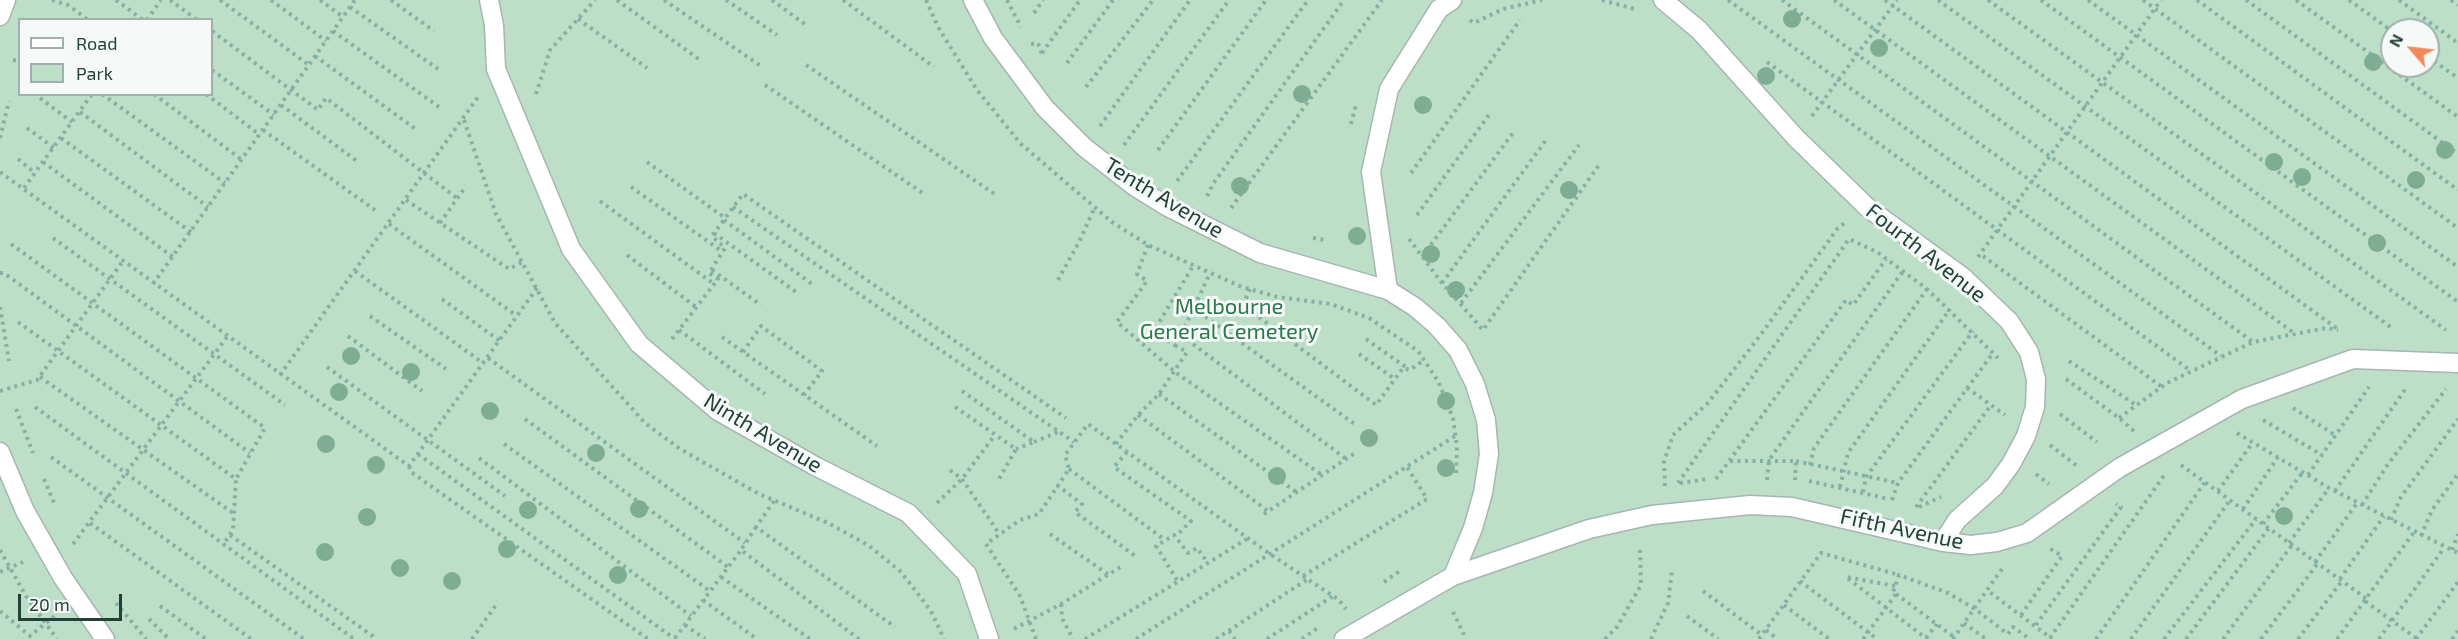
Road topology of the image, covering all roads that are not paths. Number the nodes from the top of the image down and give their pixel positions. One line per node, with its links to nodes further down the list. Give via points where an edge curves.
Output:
1 (6, 0): 6 (lane)
2 (489, 0): 13 (lane, Ninth Avenue, via 496,69 571,249 639,344 718,411 908,513 967,574)
3 (973, 0): 7 (lane, Tenth Avenue, via 993,38 1030,91 1079,143 1108,167 1168,207 1260,253)
4 (1452, 0): 7 (lane, via 1439,9 1389,88 1371,172)
5 (1663, 0): 10 (lane, Fourth Avenue, via 1699,30 1796,138 1868,207 1963,277 2008,321 2029,352 2036,380 2035,407 2026,436 1995,486 1957,520)
6 (0, 16)
7 (1388, 290): 11 (lane, via 1415,307 1458,350 1475,384 1486,420 1489,454 1483,493)
8 (2458, 363): 10 (lane, Fifth Avenue, via 2353,359 2235,403 2119,468 2027,533 1971,545)
9 (0, 452): 12 (lane, via 25,511 76,599)
10 (1943, 542): 11 (lane, Fifth Avenue, via 1792,507 1750,505 1666,514 1588,529)
11 (1453, 576): 14 (lane, Fifth Avenue)
12 (105, 639)
13 (989, 639)
14 (1344, 639)

